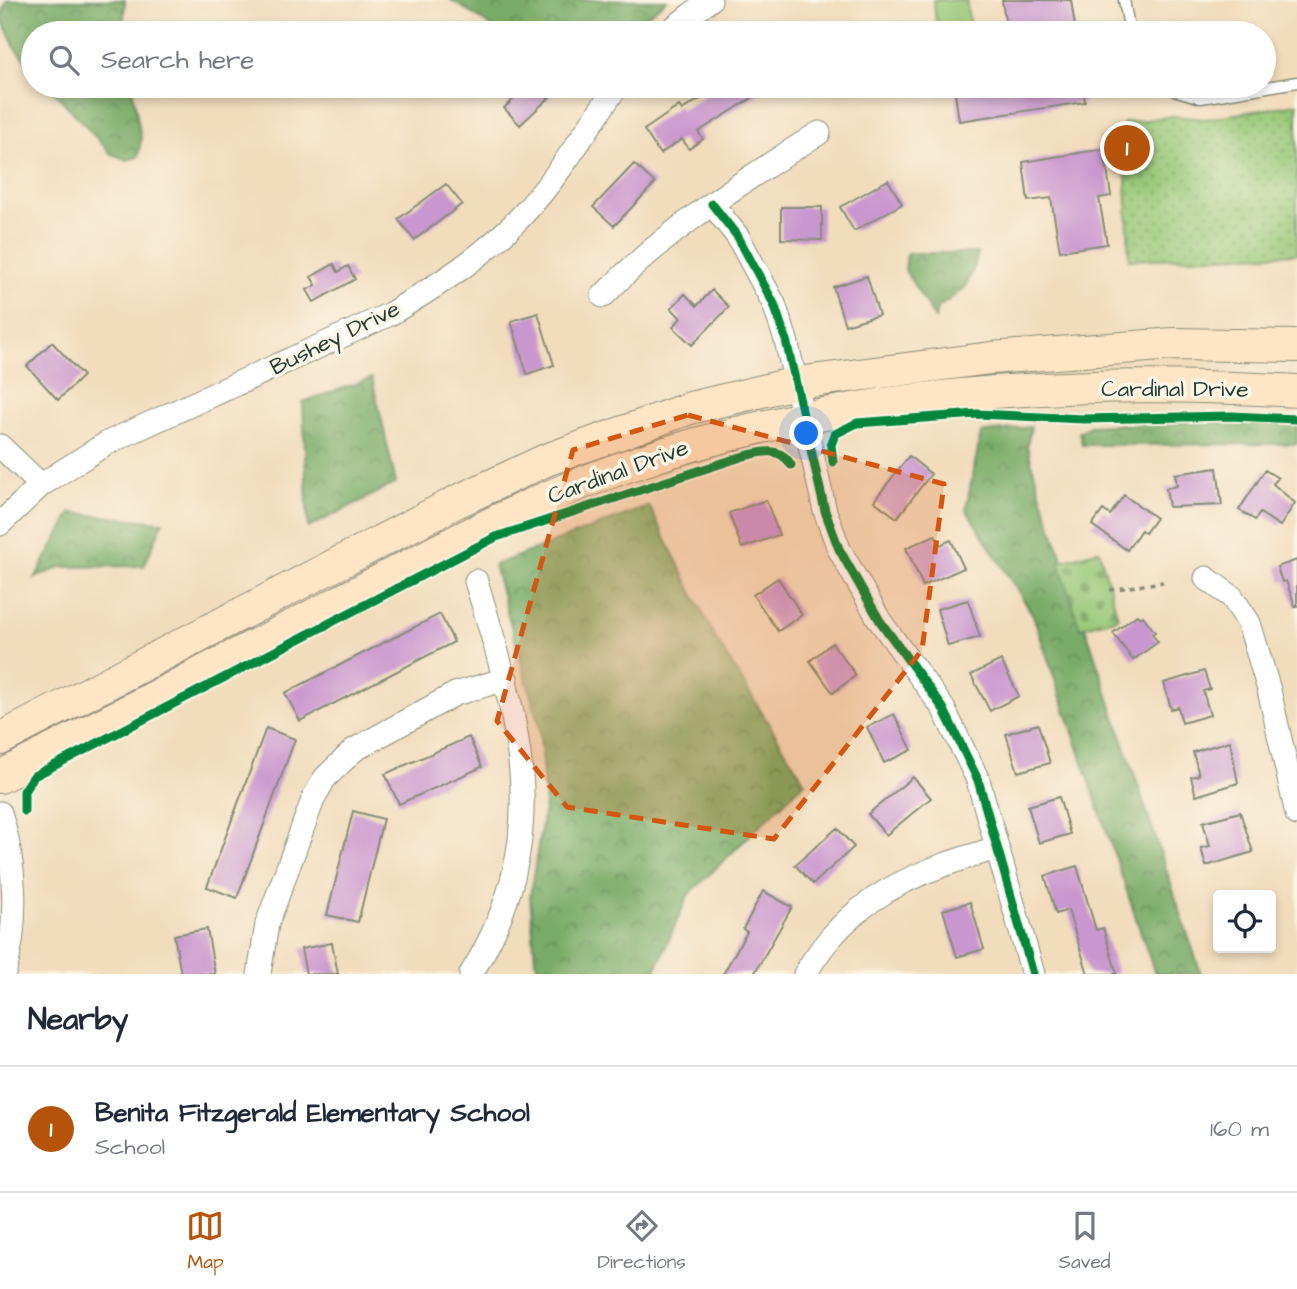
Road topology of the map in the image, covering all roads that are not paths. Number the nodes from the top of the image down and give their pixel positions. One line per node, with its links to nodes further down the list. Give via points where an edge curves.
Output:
1 (710, 0): 3 (street)
2 (1124, 0): 4 (lane)
3 (683, 21)
4 (1128, 21)
5 (1297, 82): 6 (lane)
6 (1276, 86)
7 (608, 98): 16 (street, Bushey Drive, via 528,210 434,288 390,314 107,443)
8 (819, 132): 9 (street)
9 (712, 204): 10 (street, via 636,263); 12 (street, via 758,270 778,316)
10 (603, 296)
11 (1297, 346): 12 (main road, Cardinal Drive, via 1105,347)
12 (796, 383): 14 (street); 21 (main road, Cardinal Drive, via 690,408 546,460 456,502)
13 (1297, 391): 14 (main road, Cardinal Drive, via 1158,386 1052,390)
14 (804, 416): 23 (main road, Cardinal Drive, via 692,445 546,497); 26 (street, via 825,511 839,549 858,586 962,743 978,779)
15 (0, 446): 16 (street)
16 (41, 485): 17 (street, Bushey Drive)
17 (0, 524)
18 (1206, 579): 22 (street, via 1232,597 1246,616)
19 (476, 582): 20 (street)
20 (506, 679): 28 (street, via 455,694 354,750 325,778 267,924); 29 (street, via 522,759 521,832 506,901)
21 (0, 739)
22 (1292, 767): 25 (street)
23 (0, 777)
24 (0, 813): 27 (street, via 11,861 13,897)
25 (1297, 814)
26 (997, 848): 30 (street, via 941,864 889,887 839,928); 31 (street)
27 (4, 974)
28 (258, 974)
29 (471, 974)
30 (805, 974)
31 (1033, 974)

